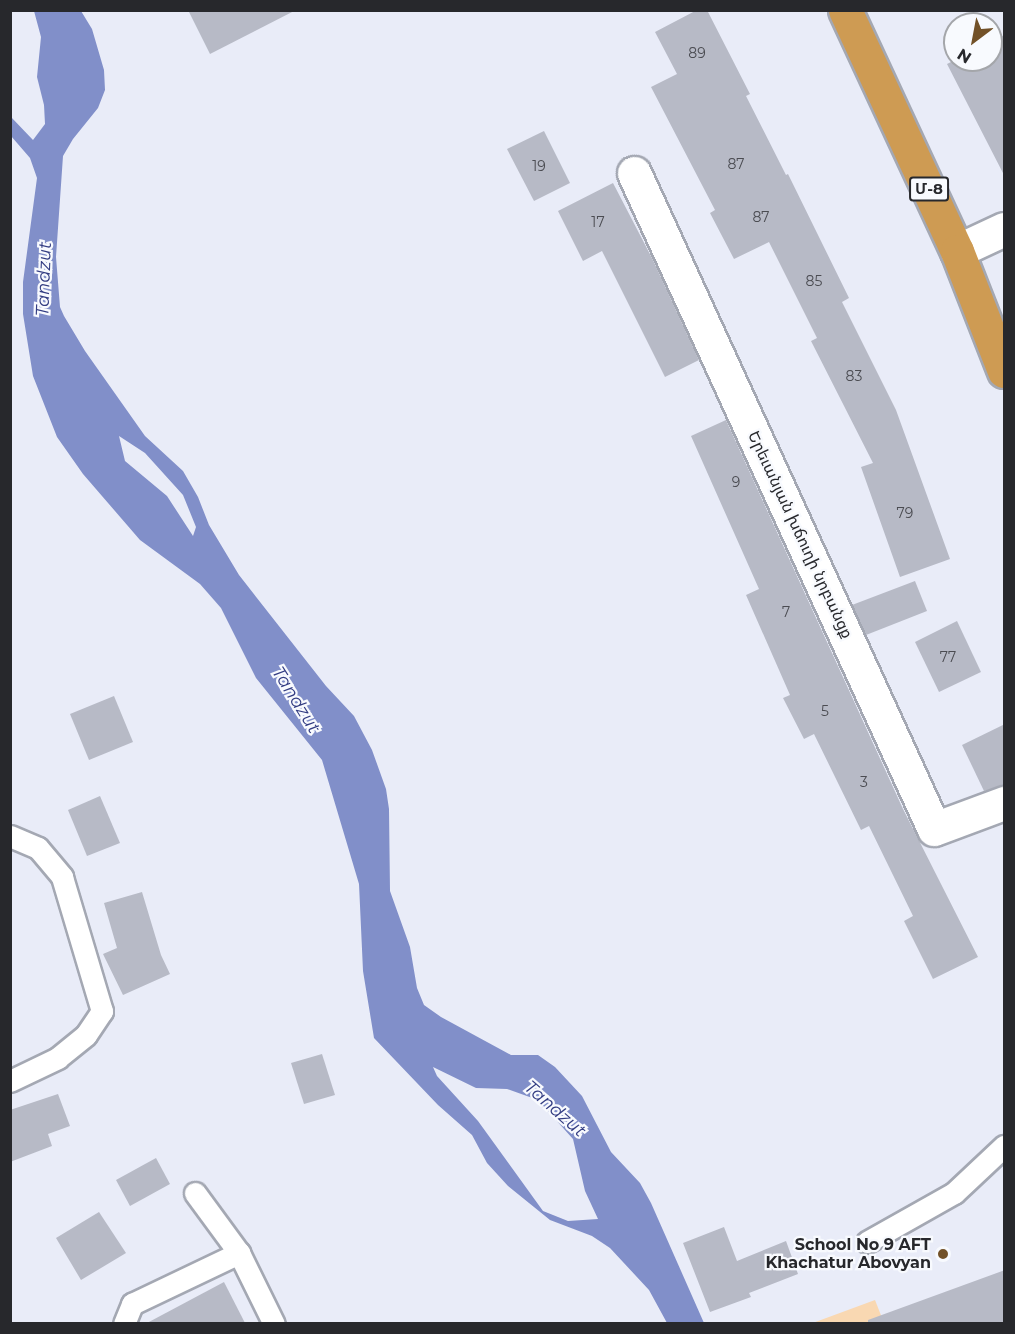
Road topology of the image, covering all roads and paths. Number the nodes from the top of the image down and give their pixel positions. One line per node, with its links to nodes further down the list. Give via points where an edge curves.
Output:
1 (845, 10): 4 (highway, Մ-8)
2 (634, 173): 6 (street, Երեւանյան խճուղի նրբանցք, via 934,829)
3 (1005, 229): 4 (street)
4 (957, 251): 5 (highway, Մ-8)
5 (1005, 371)
6 (1005, 803)
7 (10, 836): 8 (lane, via 38,848 62,877 102,1011 86,1035 58,1058)
8 (10, 1081)
9 (1005, 1146): 11 (lane, via 954,1193)
10 (195, 1193): 12 (lane)
11 (867, 1242)
12 (239, 1253): 13 (lane, via 132,1304); 14 (lane)
13 (124, 1323)
14 (274, 1323)

